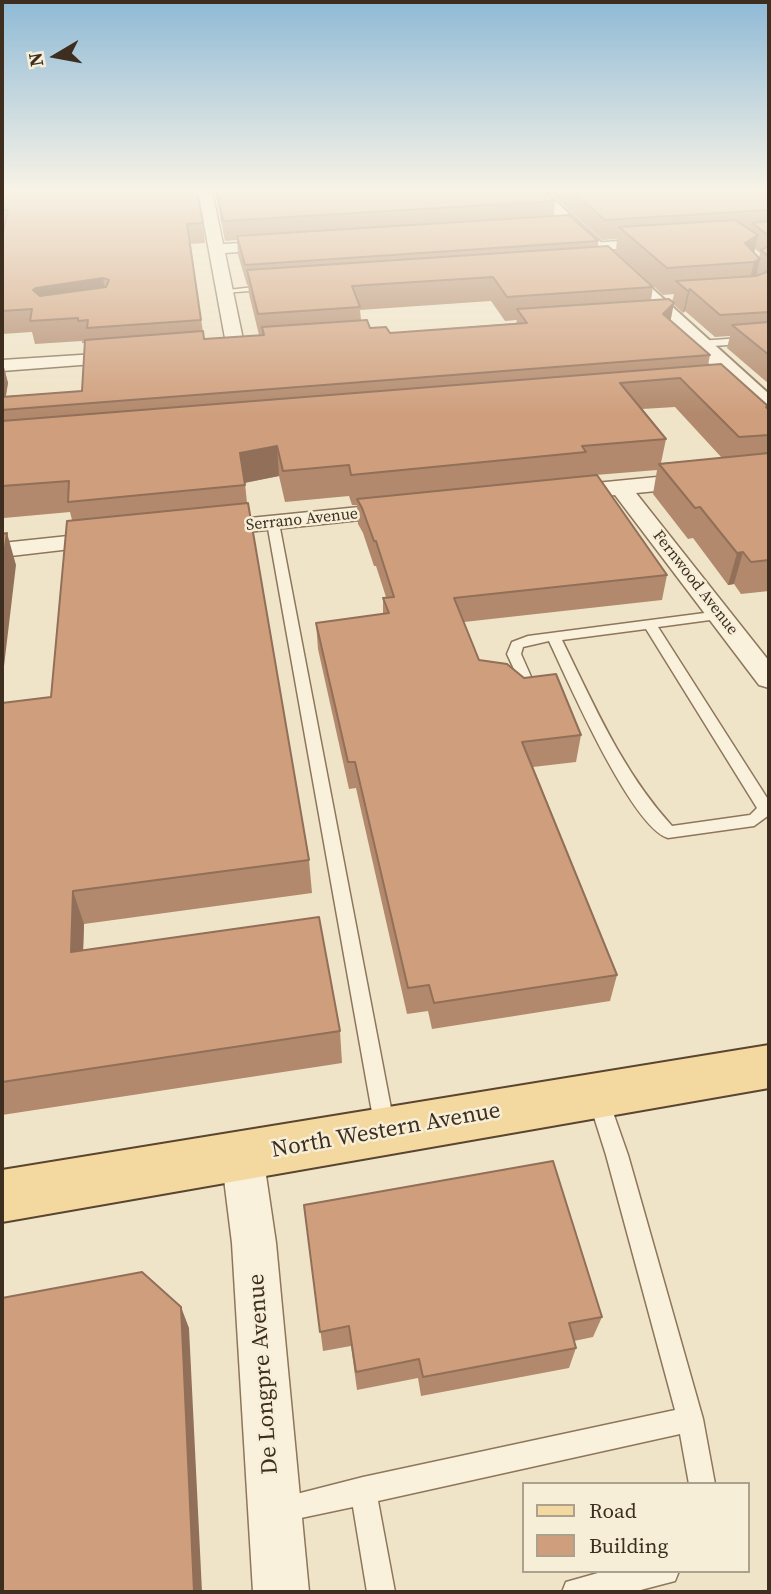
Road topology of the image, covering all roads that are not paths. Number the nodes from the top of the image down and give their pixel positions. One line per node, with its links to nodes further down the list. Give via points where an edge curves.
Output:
1 (219, 265): 4 (street)
2 (608, 265): 6 (street)
3 (282, 287): 4 (lane)
4 (224, 291): 7 (street)
5 (769, 339): 6 (lane)
6 (699, 345): 10 (street)
7 (236, 349)
8 (142, 356): 9 (street)
9 (2, 366)
10 (754, 393)
11 (769, 473): 12 (street)
12 (621, 488): 13 (street); 19 (street, Fernwood Avenue)
13 (547, 495)
14 (419, 508): 15 (street, Serrano Avenue)
15 (273, 523): 16 (street, Serrano Avenue); 26 (lane)
16 (192, 531)
17 (124, 538): 18 (street)
18 (2, 550)
19 (720, 615): 20 (lane); 23 (street, Fernwood Avenue)
20 (650, 625): 21 (lane); 21 (lane, via 766,809 754,820 668,832 623,776)
21 (554, 637): 22 (lane, via 517,645 514,654)
22 (525, 679)
23 (769, 679)
24 (769, 1066): 25 (main road, North Western Avenue)
25 (597, 1095): 26 (main road, North Western Avenue); 29 (lane)
26 (386, 1131): 27 (main road, North Western Avenue)
27 (242, 1155): 28 (main road, North Western Avenue); 32 (street, De Longpre Avenue, via 254,1243)
28 (2, 1196)
29 (690, 1419): 30 (lane); 31 (lane)
30 (702, 1482)
31 (363, 1490): 32 (lane); 35 (lane)
32 (274, 1511): 34 (street, De Longpre Avenue)
33 (657, 1573): 36 (lane)
34 (281, 1592)
35 (380, 1592)
36 (576, 1592)

